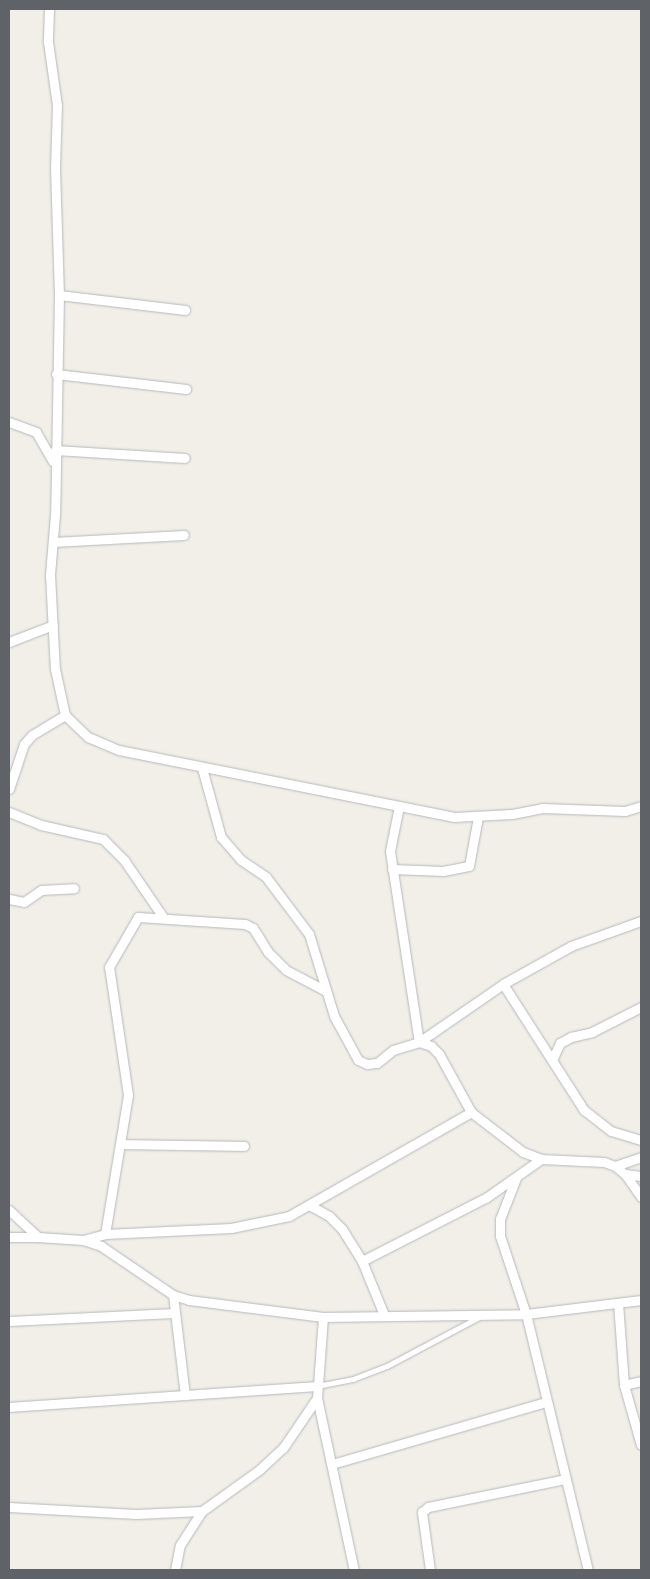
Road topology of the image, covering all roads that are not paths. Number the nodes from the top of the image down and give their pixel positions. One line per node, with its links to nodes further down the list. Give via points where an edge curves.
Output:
1 (49, 9): 2 (street, via 48,42 57,105 55,168)
2 (59, 295): 3 (street); 4 (street)
3 (185, 310)
4 (56, 374): 5 (street); 7 (street)
5 (186, 389)
6 (9, 422): 9 (street, via 36,432)
7 (55, 450): 8 (street); 9 (street)
8 (185, 458)
9 (54, 463): 11 (street)
10 (184, 535): 11 (street)
11 (53, 542): 12 (street, via 50,575)
12 (53, 625): 13 (street); 14 (street, via 55,669)
13 (9, 642)
14 (64, 715): 15 (street, via 88,737 119,750); 16 (street, via 32,735 24,744)
15 (202, 768): 17 (street); 27 (street, via 221,838 241,860 266,877 309,934)
16 (9, 789)
17 (399, 806): 20 (street); 21 (street, via 390,851)
18 (641, 806): 20 (street, via 625,811 602,812 542,808)
19 (9, 812): 24 (street, via 41,825 103,839 124,860)
20 (478, 817): 21 (street, via 469,866 444,871)
21 (392, 869): 29 (street)
22 (74, 888): 23 (street, via 41,890 24,902)
23 (9, 899)
24 (163, 917): 27 (street, via 245,924 253,928 268,952 286,970); 33 (street, via 138,917 109,967 128,1095)
25 (641, 921): 26 (street, via 571,946)
26 (503, 984): 29 (street); 30 (street)
27 (324, 990): 29 (street, via 358,1060 367,1064 377,1063 393,1050)
28 (641, 1006): 30 (street, via 592,1032 571,1036 560,1043)
29 (419, 1042): 31 (street, via 431,1046 439,1054)
30 (552, 1060): 32 (street, via 595,1122 611,1131)
31 (471, 1112): 36 (street, via 523,1152); 42 (street)
32 (641, 1140)
33 (121, 1144): 34 (street); 44 (street)
34 (244, 1146)
35 (641, 1157): 37 (street)
36 (541, 1160): 37 (street); 40 (street)
37 (615, 1166): 38 (street)
38 (625, 1174): 39 (street); 41 (street)
39 (641, 1176)
40 (516, 1178): 48 (street, via 487,1197); 53 (street, via 500,1219 500,1236)
41 (641, 1197)
42 (311, 1206): 44 (street, via 289,1216 232,1228); 48 (street, via 329,1216 342,1229)
43 (9, 1210): 46 (street)
44 (105, 1234): 47 (street)
45 (9, 1237): 46 (street)
46 (38, 1237): 47 (street)
47 (83, 1240): 49 (street, via 101,1246)
48 (362, 1261): 54 (street)
49 (173, 1295): 52 (street); 56 (street, via 189,1300)
50 (641, 1300): 51 (street)
51 (618, 1303): 53 (street); 59 (street)
52 (174, 1313): 57 (street); 61 (street)
53 (526, 1314): 55 (street); 63 (street)
54 (384, 1315): 55 (street); 56 (street)
55 (485, 1315): 60 (lane, via 387,1366 353,1379)
56 (323, 1317): 60 (street)
57 (9, 1321)
58 (641, 1381): 59 (street)
59 (624, 1385): 65 (street)
60 (316, 1386): 61 (street); 62 (street)
61 (185, 1395): 64 (street)
62 (317, 1398): 66 (street); 69 (street, via 283,1448)
63 (545, 1402): 66 (street); 67 (street)
64 (9, 1406)
65 (641, 1445)
66 (332, 1464): 71 (street)
67 (566, 1479): 72 (street, via 428,1507 422,1512); 73 (street)
68 (9, 1507): 69 (street, via 136,1514)
69 (202, 1512): 70 (street, via 180,1545)
70 (175, 1570)
71 (354, 1570)
72 (430, 1570)
73 (588, 1570)

